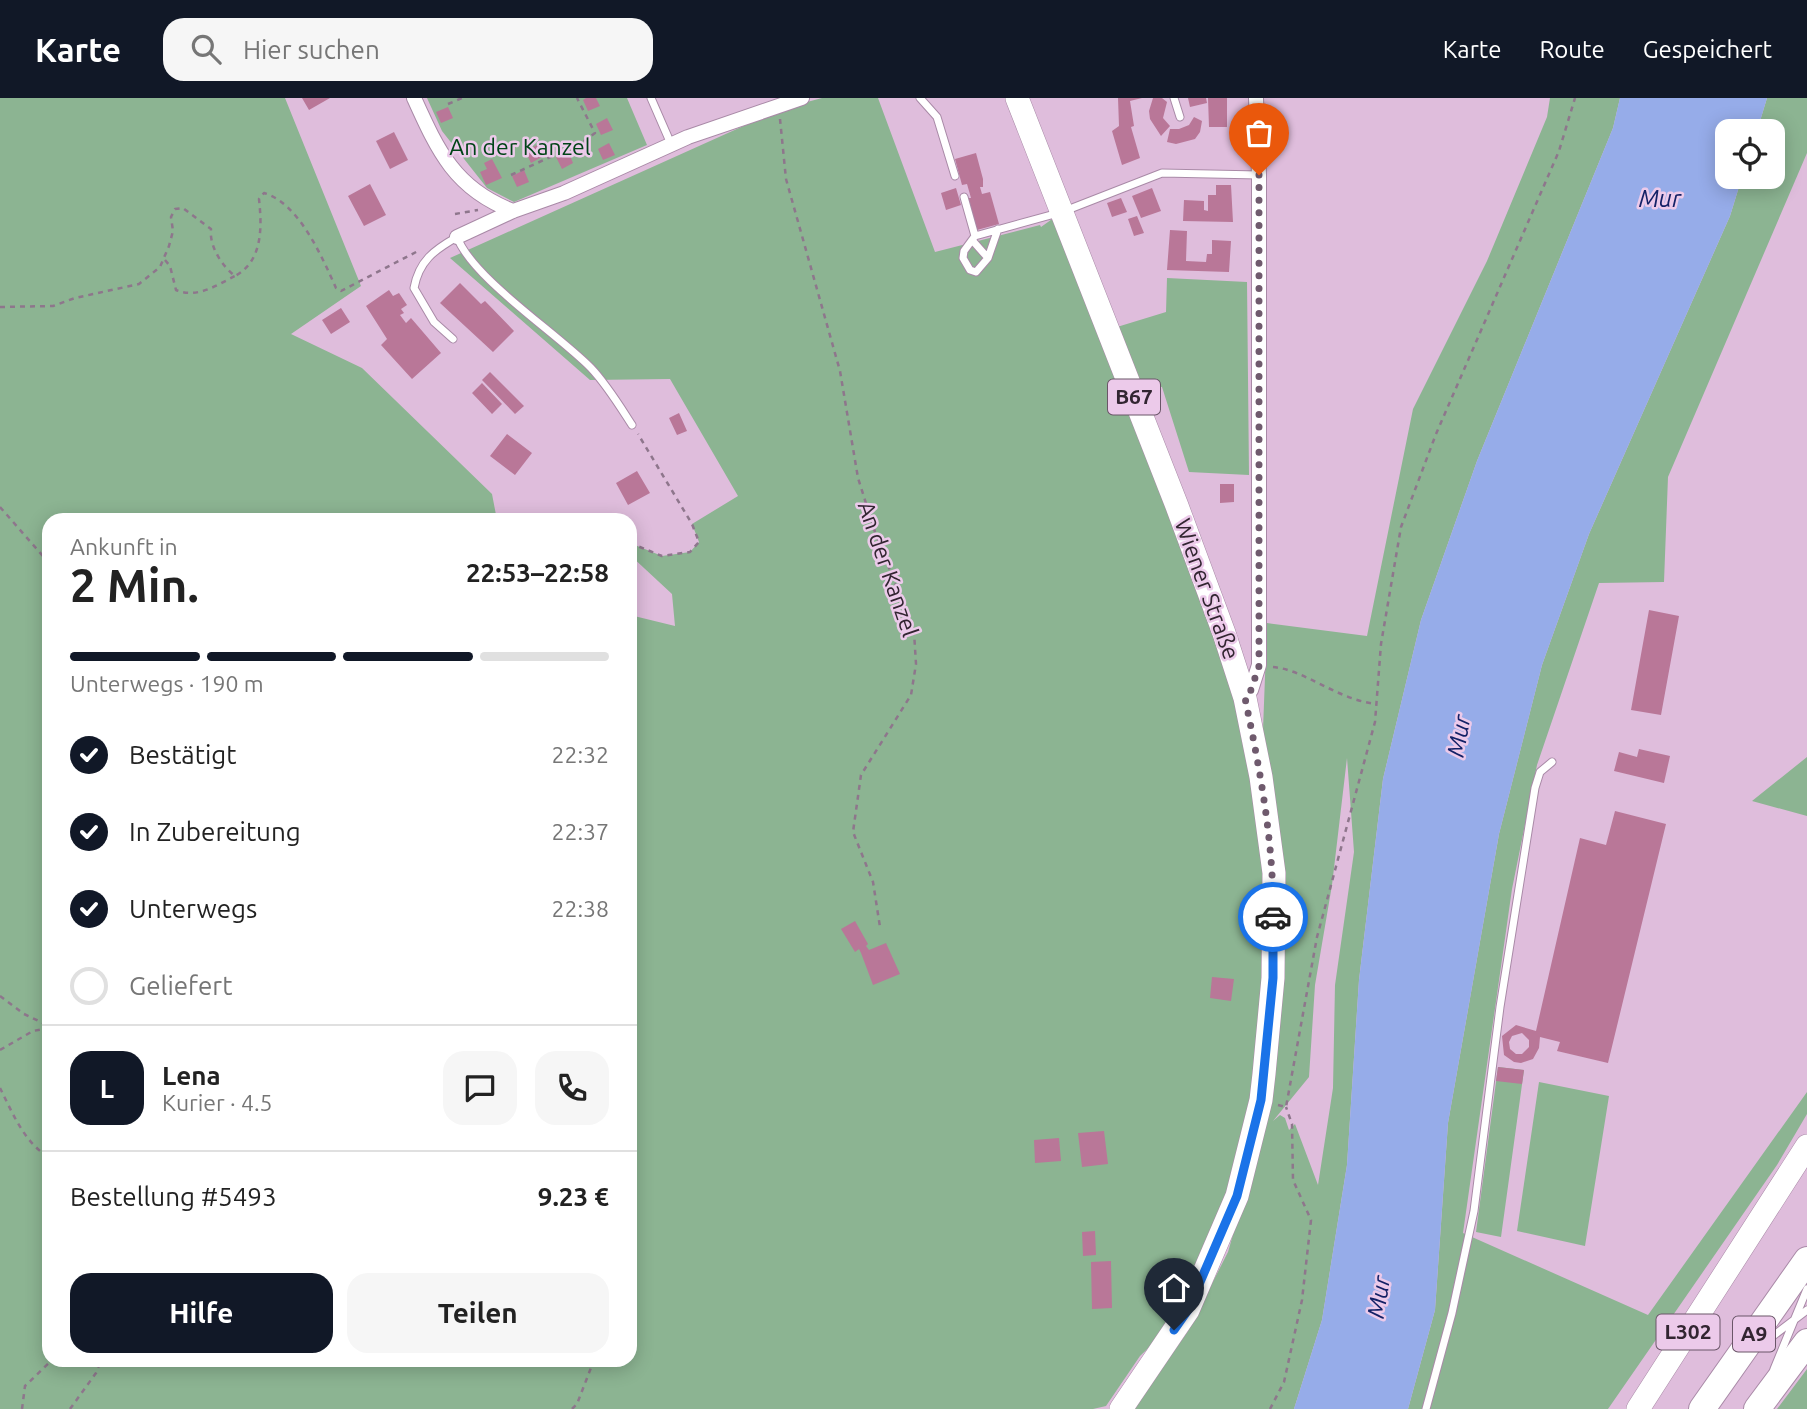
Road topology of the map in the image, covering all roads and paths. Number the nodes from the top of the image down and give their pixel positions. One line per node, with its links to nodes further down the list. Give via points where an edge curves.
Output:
1 (414, 98): 19 (street, via 449,168 489,202)
2 (462, 98): 11 (path)
3 (578, 98): 15 (path, via 596,133)
4 (651, 98): 14 (lane)
5 (802, 98): 12 (street)
6 (920, 98): 17 (lane, via 937,117)
7 (1017, 98): 20 (main road, Wiener Straße / B67)
8 (1174, 98): 13 (lane)
9 (1256, 98): 16 (street)
10 (1575, 98): 36 (path, via 1559,151 1436,434 1401,527 1381,644)
11 (448, 104)
12 (778, 105): 14 (street); 38 (path, An der Kanzel, via 786,179 840,370 858,478 914,632 916,664 911,695 861,775 853,832 873,882)
13 (1180, 117)
14 (671, 144): 19 (street)
15 (511, 175)
16 (1259, 175): 20 (lane, via 1162,173); 34 (street)
17 (955, 176)
18 (964, 197): 23 (lane)
19 (513, 211): 22 (street)
20 (1062, 212): 21 (lane); 35 (main road, Wiener Straße / B67, via 1177,506)
21 (999, 229): 23 (lane); 26 (lane)
22 (457, 237): 29 (lane, via 418,270 414,288 434,322); 30 (lane, via 484,274 591,368)
23 (974, 238): 26 (lane); 26 (lane, via 964,251 966,265 976,272)
24 (421, 250): 27 (path, via 341,291 293,214 264,193 259,199 262,224 257,251 248,269)
25 (163, 258): 27 (path, via 176,290 183,293 192,294); 27 (path, via 173,232 171,217 175,209 183,208 211,229 216,253); 28 (path, via 160,267 139,284 53,306)
26 (988, 258)
27 (235, 276)
28 (0, 307)
29 (453, 339)
30 (632, 425): 32 (path, via 699,542 690,552 662,556)
31 (0, 506): 33 (path)
32 (637, 546)
33 (42, 555)
34 (1259, 666): 35 (street); 36 (path, via 1287,668 1357,702)
35 (1245, 698): 44 (main road, Wiener Straße / B67, via 1262,776 1274,873 1273,978)
36 (1377, 704): 45 (path, via 1317,937)
37 (1552, 762): 62 (lane, via 1540,772 1535,788 1474,1211)
38 (880, 927)
39 (0, 996): 40 (path)
40 (42, 1023)
41 (42, 1029): 42 (path)
42 (0, 1050)
43 (0, 1088): 47 (path, via 15,1118)
44 (1261, 1100): 45 (path); 60 (main road, Wiener Straße / B67, via 1237,1196 1188,1310)
45 (1286, 1107): 61 (path, via 1292,1124 1293,1180 1311,1220 1284,1382)
46 (1807, 1146): 63 (main road, L302)
47 (42, 1153)
48 (1807, 1260): 55 (highway, A9)
49 (1807, 1289): 51 (lane)
50 (1807, 1310): 51 (lane)
51 (1801, 1331): 55 (lane); 56 (highway, A9)
52 (45, 1367): 57 (path, via 25,1386)
53 (98, 1367): 58 (path)
54 (591, 1367): 59 (path)
55 (1729, 1370): 64 (highway, A9)
56 (1757, 1408)
57 (22, 1409)
58 (70, 1409)
59 (572, 1409)
60 (1121, 1409)
61 (1270, 1409)
62 (1426, 1409)
63 (1638, 1409)
64 (1702, 1409)

